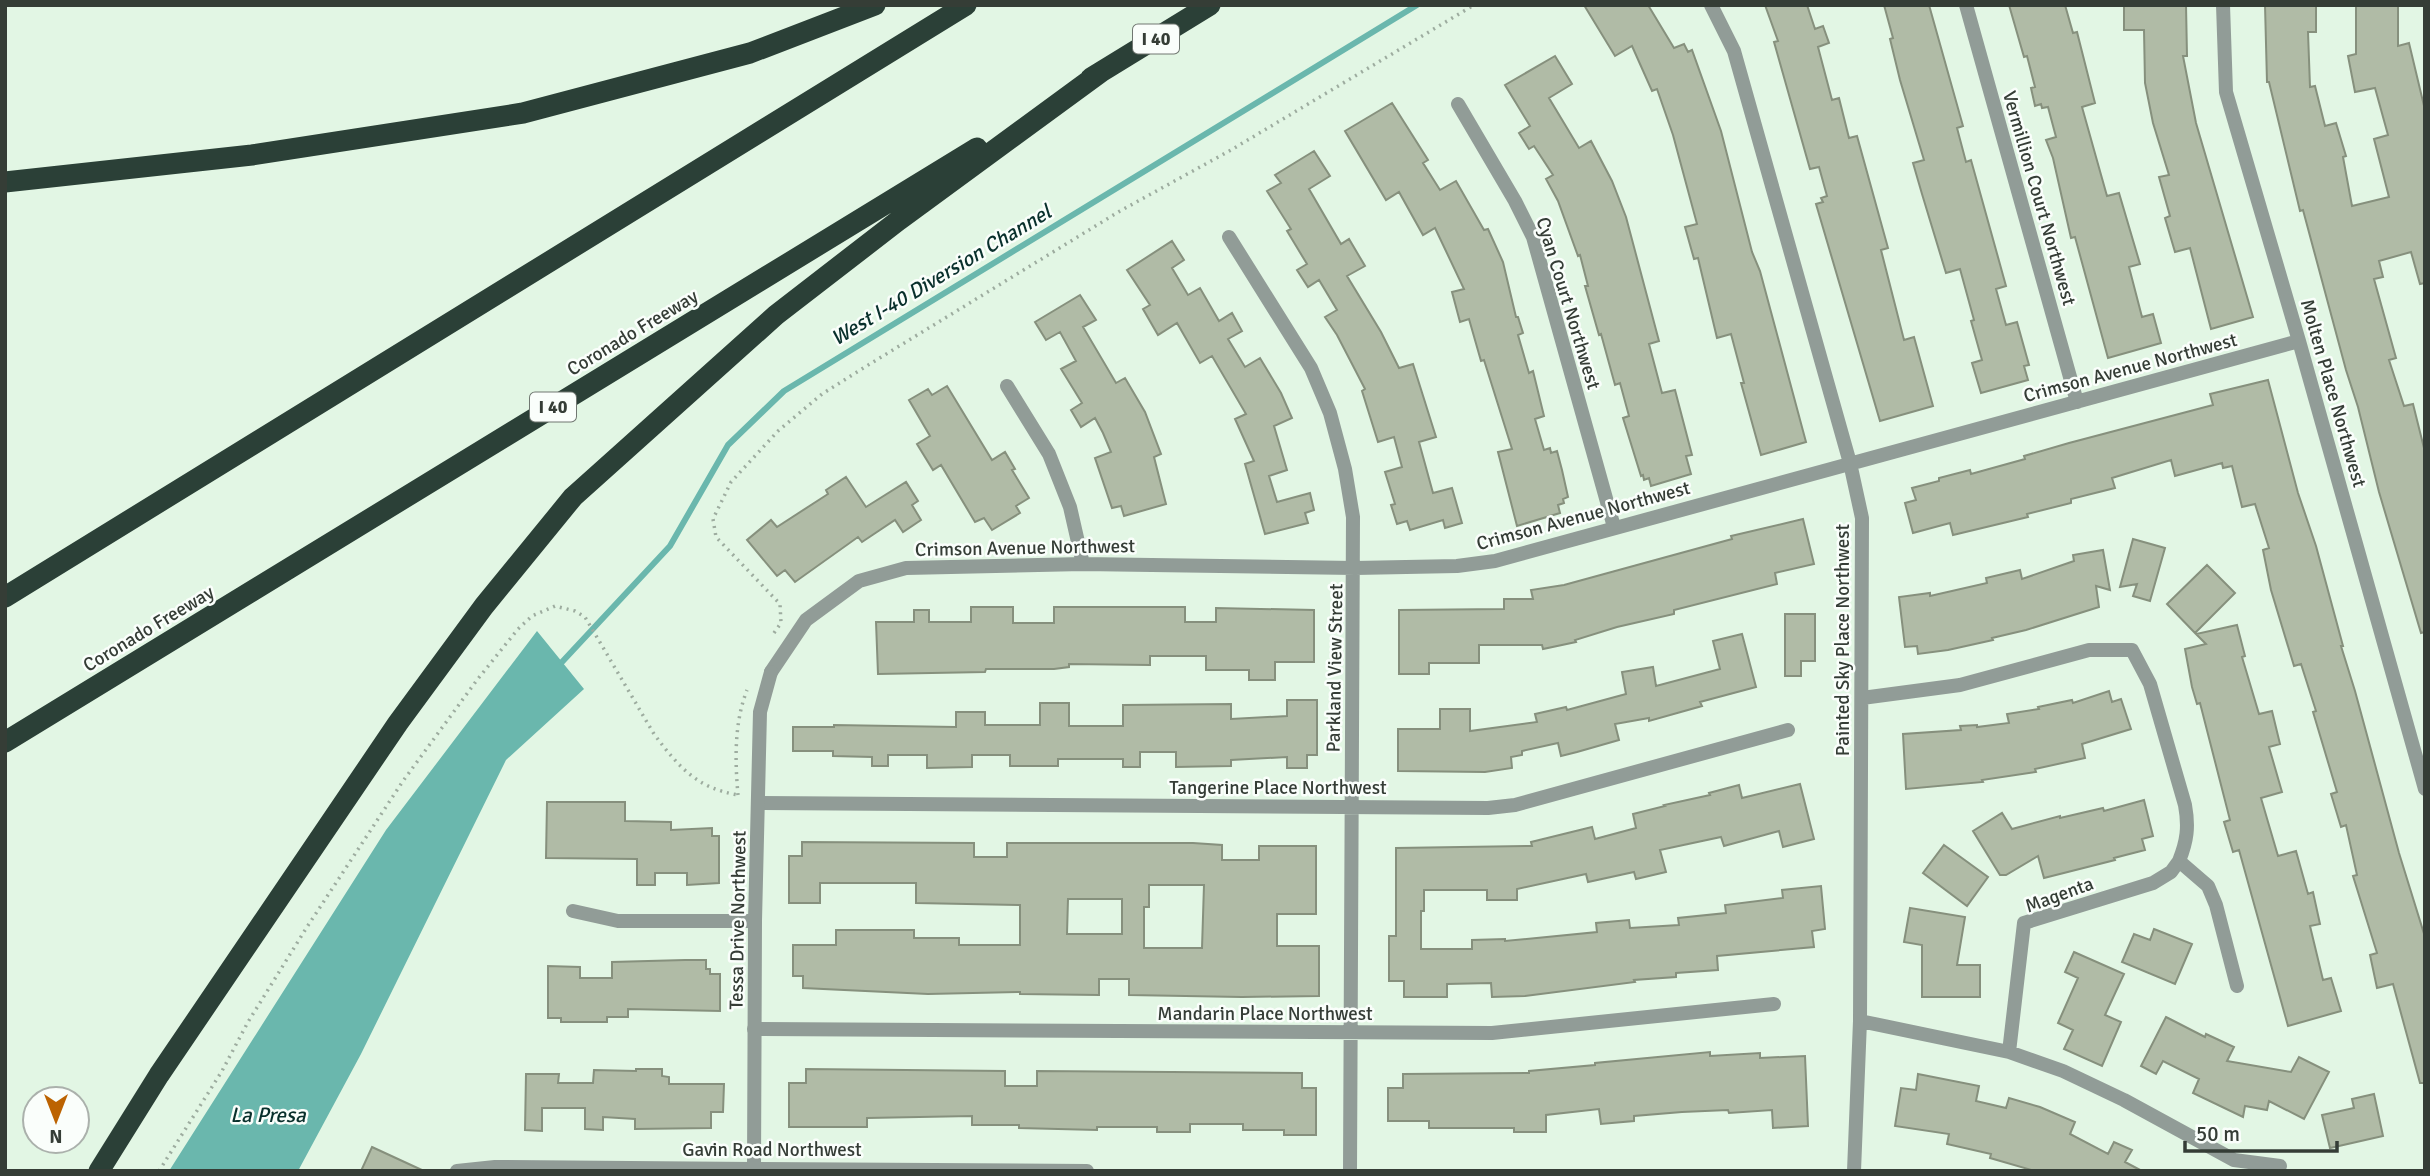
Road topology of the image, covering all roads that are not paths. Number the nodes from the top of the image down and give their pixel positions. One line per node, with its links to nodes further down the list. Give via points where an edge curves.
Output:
1 (875, 5): 9 (highway, via 750,53 523,113 252,155)
2 (966, 5): 18 (highway)
3 (1210, 5): 7 (highway, Coronado Freeway / I 40)
4 (1711, 5): 14 (street, Painted Sky Place Northwest, via 1734,51)
5 (1966, 5): 13 (street, Vermillion Court Northwest)
6 (2222, 5): 11 (street, Molten Place Northwest, via 2227,92)
7 (1101, 72): 22 (highway, Coronado Freeway / I 40); 38 (highway, via 776,315 573,497 484,606 398,723)
8 (1458, 103): 15 (street, Cyan Court Northwest, via 1533,237)
9 (5, 182)
10 (1229, 237): 17 (street, Parkland View Street, via 1311,368 1330,413 1353,516)
11 (2299, 341): 13 (street, Crimson Avenue Northwest); 23 (street, Molten Place Northwest)
12 (1007, 386): 16 (street, via 1049,454 1070,507)
13 (2077, 402): 14 (street, Crimson Avenue Northwest)
14 (1850, 463): 15 (street, Crimson Avenue Northwest); 20 (street, Painted Sky Place Northwest, via 1862,517)
15 (1614, 527): 17 (street, Crimson Avenue Northwest, via 1495,561)
16 (1083, 564): 17 (street, Crimson Avenue Northwest); 19 (street, Crimson Avenue Northwest, via 906,568 859,581 806,620)
17 (1355, 568): 25 (street, Parkland View Street)
18 (5, 597)
19 (771, 672): 24 (street, Tessa Drive Northwest, via 760,712)
20 (1862, 698): 26 (street, via 1960,685 2089,650 2132,650 2150,684 2185,805 2187,843); 31 (street, Painted Sky Place Northwest)
21 (1788, 730): 25 (street, Tangerine Place Northwest, via 1516,804)
22 (5, 742)
23 (2425, 789)
24 (758, 803): 25 (street, Tangerine Place Northwest); 28 (street, Tessa Drive Northwest)
25 (1353, 807): 33 (street, Parkland View Street)
26 (2179, 861): 29 (street, via 2208,886); 34 (street, Magenta, via 2153,883 2024,923)
27 (573, 911): 28 (street, via 618,921)
28 (755, 921): 32 (street, Tessa Drive Northwest)
29 (2237, 986)
30 (1773, 1004): 33 (street, Mandarin Place Northwest, via 1492,1033)
31 (1860, 1021): 34 (street); 41 (street, Painted Sky Place Northwest)
32 (754, 1029): 33 (street, Mandarin Place Northwest); 37 (street, Tessa Drive Northwest)
33 (1351, 1032): 40 (street, Parkland View Street)
34 (2009, 1052): 35 (street, via 2124,1100 2234,1160)
35 (2280, 1166)
36 (457, 1170): 37 (street, Gavin Road Northwest)
37 (754, 1170): 39 (street, Gavin Road Northwest)
38 (99, 1171)
39 (1087, 1171)
40 (1350, 1171)
41 (1854, 1171)

